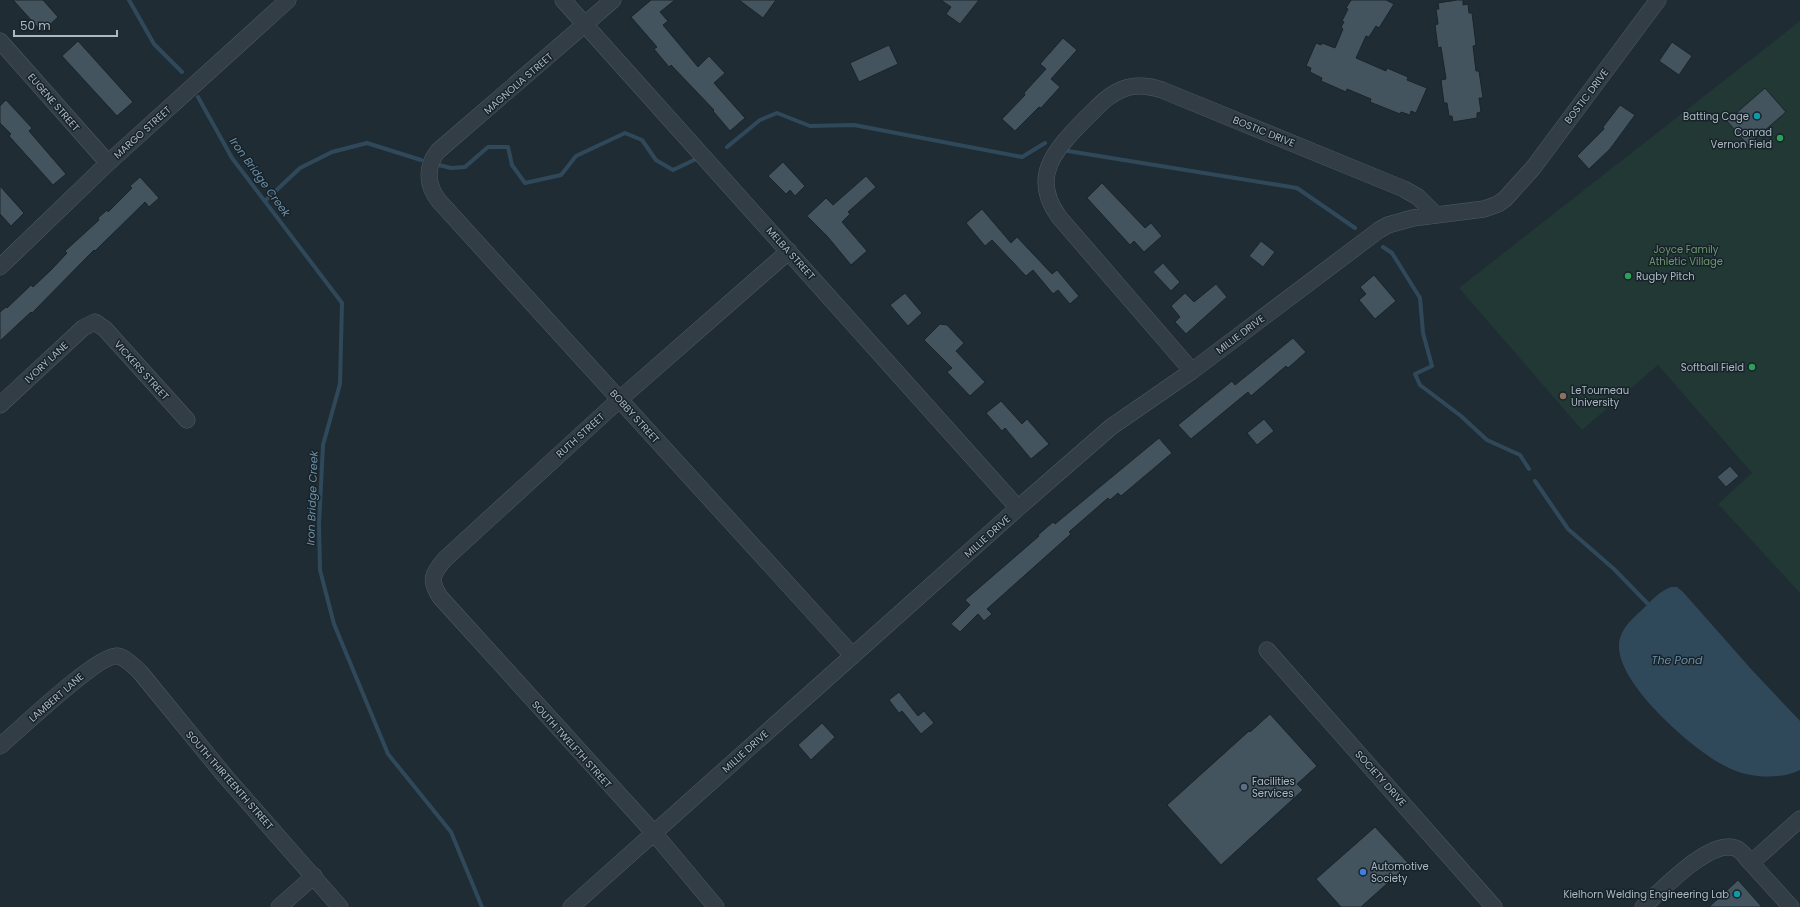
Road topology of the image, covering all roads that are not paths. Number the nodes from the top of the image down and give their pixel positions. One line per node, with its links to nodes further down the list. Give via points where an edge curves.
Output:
1 (288, 0): 7 (street, MARGO STREET)
2 (563, 0): 5 (street, MELBA STREET)
3 (613, 0): 5 (street, MAGNOLIA STREET)
4 (1658, 0): 9 (street, BOSTIC DRIVE, via 1533,168 1509,195 1489,208)
5 (585, 26): 8 (street, MAGNOLIA STREET, via 445,145 435,156); 10 (street, MELBA STREET)
6 (0, 41): 7 (street, EUGENE STREET)
7 (108, 163): 11 (street, MARGO STREET)
8 (429, 171): 14 (street, BOBBY STREET, via 431,188 439,201)
9 (1436, 215): 13 (street, MILLIE DRIVE, via 1404,220 1379,230); 13 (street, BOSTIC DRIVE, via 1404,189 1162,90 1134,86 1109,96 1057,150 1048,167 1046,189 1059,217)
10 (789, 251): 14 (street, RUTH STREET); 17 (street, MELBA STREET)
11 (0, 267)
12 (95, 322): 15 (street, IVORY LANE, via 82,328); 16 (street, VICKERS STREET, via 105,329)
13 (1192, 371): 17 (street, MILLIE DRIVE, via 1111,427)
14 (620, 400): 18 (street, RUTH STREET, via 445,559); 21 (street, BOBBY STREET)
15 (0, 405)
16 (187, 420)
17 (1018, 508): 21 (street, MILLIE DRIVE)
18 (433, 579): 24 (street, SOUTH TWELFTH STREET, via 440,597)
19 (1266, 650): 31 (street, SOCIETY DRIVE)
20 (117, 656): 22 (street, LAMBERT LANE, via 109,657 89,669); 26 (street, SOUTH THIRTEENTH STREET, via 140,672 225,776)
21 (853, 656): 24 (street, MILLIE DRIVE)
22 (0, 746)
23 (1800, 818): 25 (street)
24 (654, 833): 29 (street, MILLIE DRIVE); 30 (street, SOUTH TWELFTH STREET)
25 (1751, 863): 32 (street, via 1737,849 1728,847 1715,850 1684,871); 33 (street)
26 (314, 876): 27 (street); 28 (street, SOUTH THIRTEENTH STREET)
27 (279, 907)
28 (340, 907)
29 (570, 907)
30 (716, 907)
31 (1494, 907)
32 (1643, 907)
33 (1791, 907)

